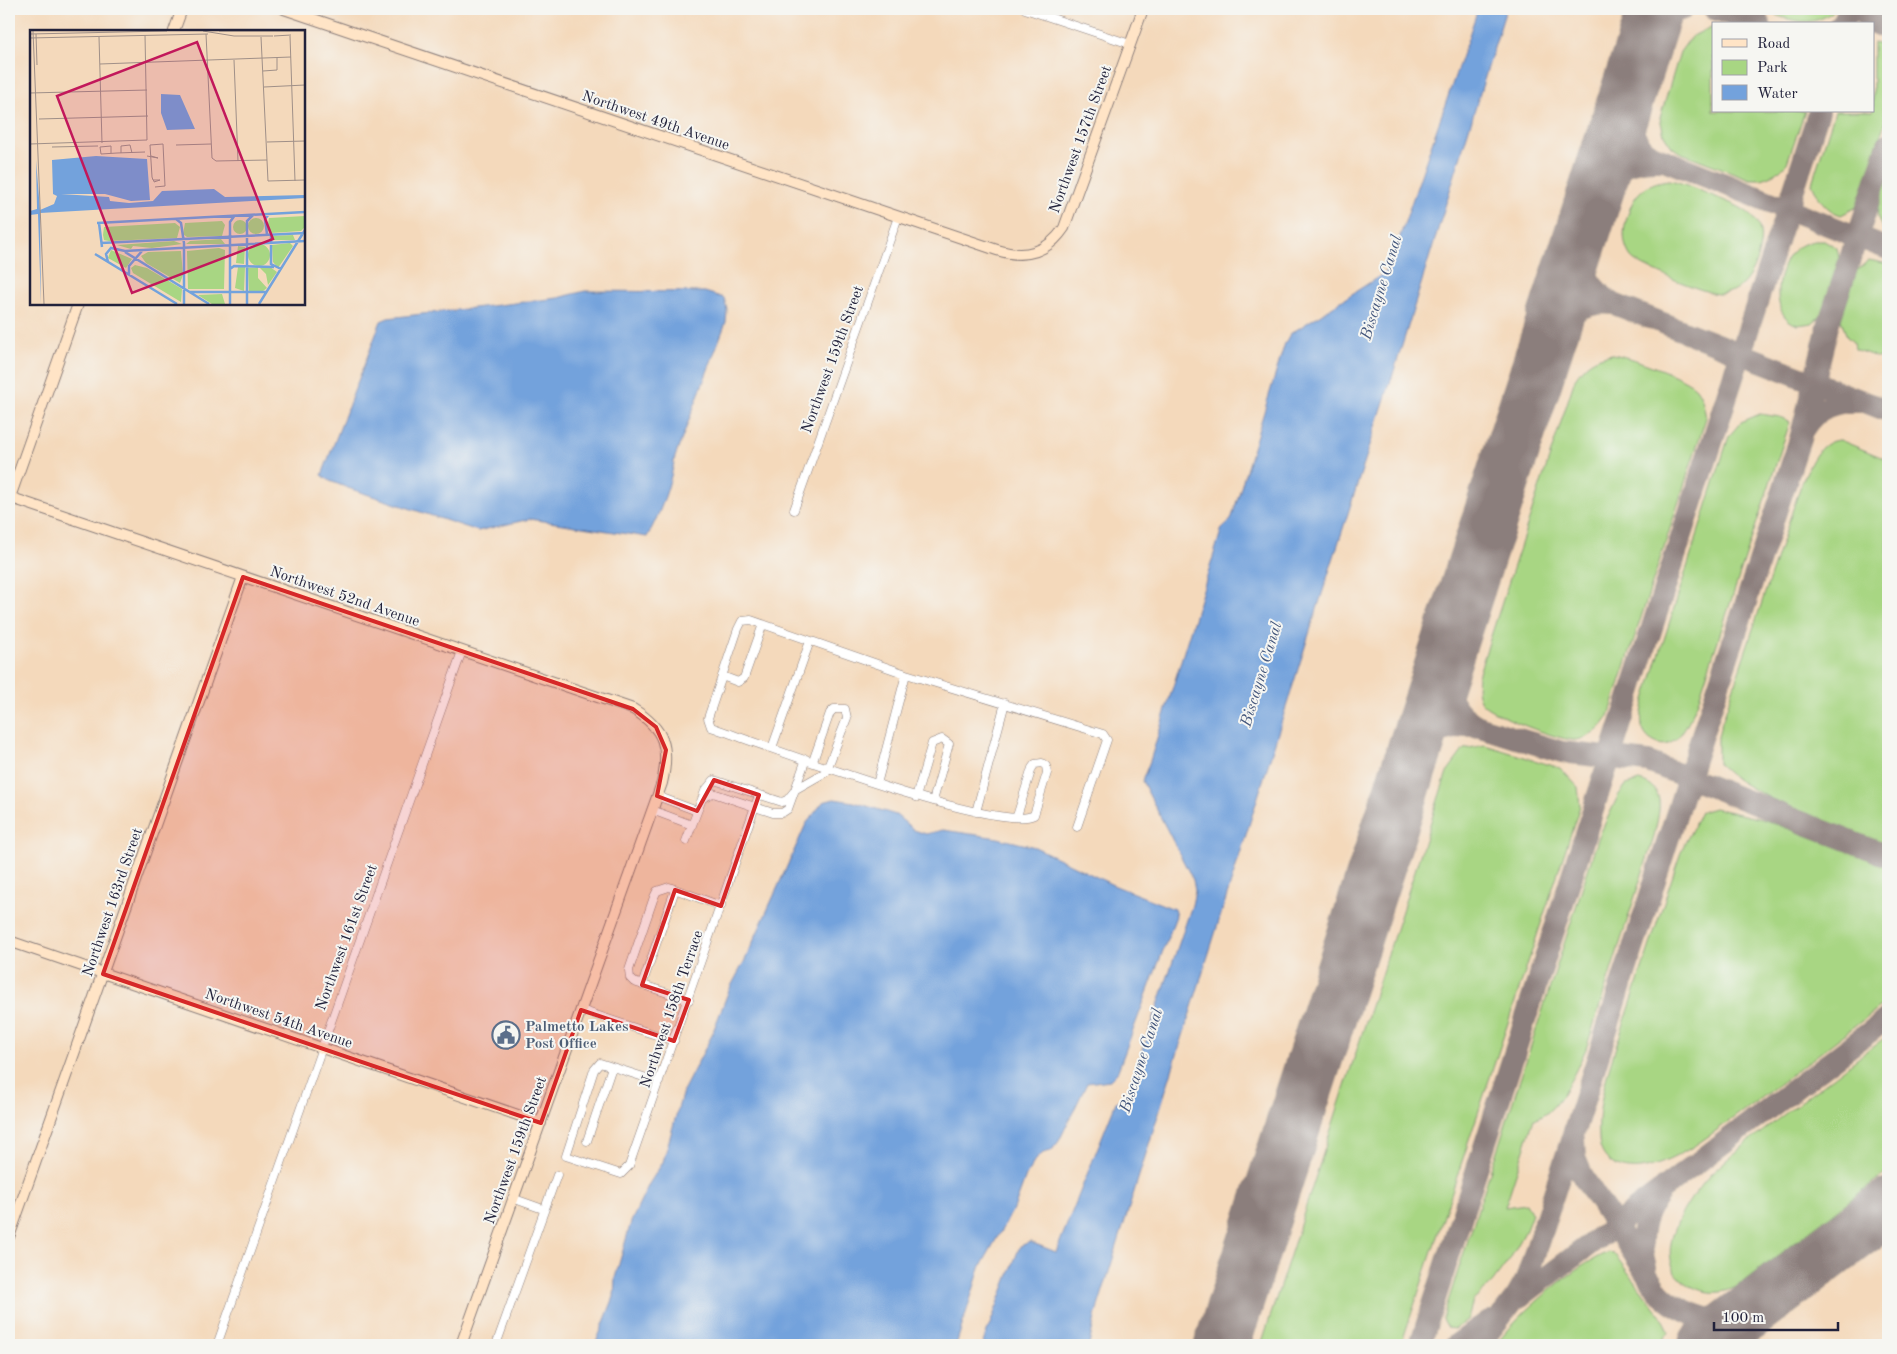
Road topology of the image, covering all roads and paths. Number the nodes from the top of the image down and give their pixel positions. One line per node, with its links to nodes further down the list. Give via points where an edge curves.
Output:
1 (182, 9): 5 (street)
2 (284, 9): 7 (street, Northwest 49th Avenue)
3 (1025, 9): 6 (street)
4 (1142, 9): 6 (street, Northwest 157th Street)
5 (174, 30)
6 (1130, 44): 8 (street, Northwest 157th Street, via 1064,228 1047,247 1036,253)
7 (898, 217): 8 (street, Northwest 49th Avenue); 11 (street, Northwest 159th Street)
8 (1020, 255)
9 (78, 305): 10 (street)
10 (9, 498): 12 (street, Northwest 52nd Avenue)
11 (794, 510)
12 (244, 577): 15 (street, Northwest 52nd Avenue); 41 (street, Northwest 163rd Street)
13 (763, 624): 14 (street); 17 (street, via 742,621); 17 (street, via 744,678 738,682)
14 (810, 641): 16 (street); 20 (street)
15 (462, 651): 19 (street, Northwest 52nd Avenue, via 633,709 656,727); 46 (street, Northwest 161st Street)
16 (906, 674): 18 (street); 23 (street)
17 (722, 676): 20 (street, via 708,718 711,728)
18 (1005, 703): 33 (street); 36 (street, via 1103,734 1107,740)
19 (662, 738): 26 (street, Northwest 159th Street, via 666,765)
20 (772, 748): 21 (street)
21 (809, 760): 22 (street); 22 (street, via 830,713 834,709 845,709 847,718); 24 (street)
22 (830, 767): 23 (street); 24 (street, via 818,778)
23 (877, 784): 27 (street)
24 (796, 789): 25 (street, via 782,802); 30 (street, via 788,809 782,813)
25 (759, 795): 28 (street, via 717,780 708,785); 30 (street, Northwest 158th Terrace)
26 (657, 796): 31 (street, Northwest 159th Street); 32 (street)
27 (916, 797): 29 (street); 29 (street, via 932,743 942,739 949,744)
28 (702, 798): 30 (street, via 714,793); 32 (street)
29 (933, 801): 33 (street)
30 (755, 807): 39 (street, Northwest 158th Terrace)
31 (652, 810): 35 (street); 44 (street, Northwest 159th Street)
32 (697, 811): 35 (street)
33 (976, 812): 34 (street)
34 (1017, 816): 34 (street, via 1030,818 1034,815 1047,773 1042,763 1032,768)
35 (692, 825): 37 (street)
36 (1078, 827)
37 (686, 841)
38 (675, 890): 39 (street); 42 (street); 42 (street, via 663,888 654,897 629,975)
39 (721, 906): 43 (street, Northwest 158th Terrace)
40 (9, 941): 41 (street, Northwest 54th Avenue)
41 (103, 974): 46 (street, Northwest 54th Avenue); 54 (street, Northwest 163rd Street)
42 (642, 985): 43 (street)
43 (689, 1000): 45 (street, Northwest 158th Terrace)
44 (581, 1010): 45 (street); 49 (street, Northwest 159th Street)
45 (674, 1041): 48 (street, Northwest 158th Terrace)
46 (321, 1049): 49 (street, Northwest 54th Avenue); 55 (street, Northwest 161st Street)
47 (612, 1067): 48 (street); 48 (street, Northwest 158th Terrace, via 600,1063 594,1070 566,1156 621,1174 624,1172); 50 (street)
48 (659, 1082)
49 (541, 1123): 52 (street, Northwest 159th Street)
50 (587, 1141)
51 (557, 1175): 53 (street)
52 (512, 1198): 53 (street); 56 (street, Northwest 159th Street)
53 (543, 1209): 57 (street)
54 (9, 1237)
55 (217, 1345)
56 (461, 1345)
57 (496, 1345)

